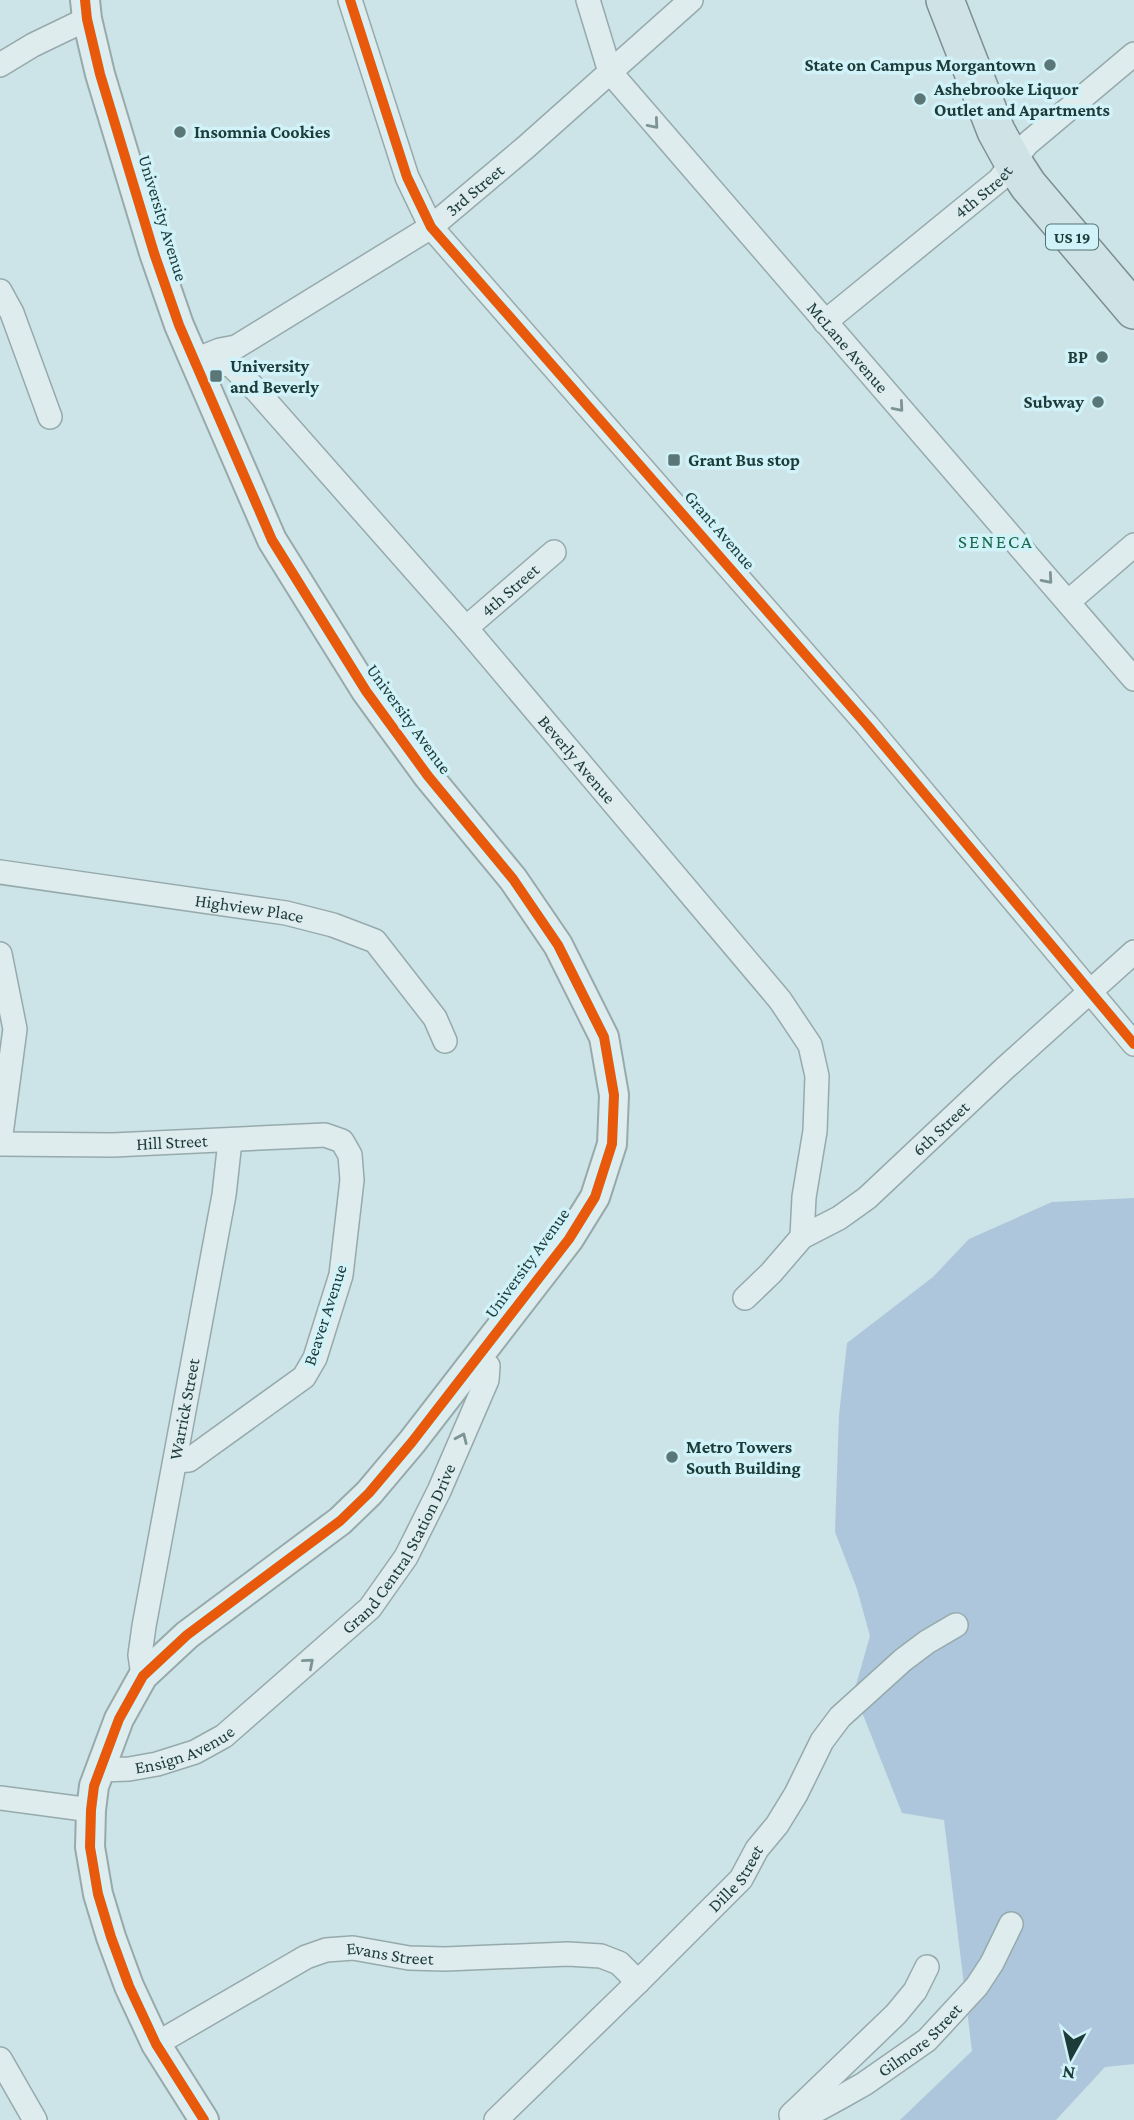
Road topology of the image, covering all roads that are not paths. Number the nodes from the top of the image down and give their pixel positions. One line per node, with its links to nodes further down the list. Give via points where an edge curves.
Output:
1 (350, 0): 10 (street, Grant Avenue, via 407,177)
2 (588, 0): 8 (street, McLane Avenue)
3 (691, 0): 8 (street, 3rd Street)
4 (945, 0): 9 (main road, US 19, via 996,131)
5 (86, 10): 7 (street); 14 (street, University Avenue, via 100,74 154,253)
6 (1134, 54): 9 (street, 4th Street, via 1027,144)
7 (0, 65)
8 (610, 72): 10 (street, 3rd Street); 13 (street, McLane Avenue, one-way to 13)
9 (1013, 162): 12 (main road, US 19); 13 (street, 4th Street, via 999,180)
10 (431, 227): 14 (street, 3rd Street, via 236,347); 25 (street, Grant Avenue, via 867,725)
11 (0, 291): 15 (street)
12 (1134, 310)
13 (825, 322): 18 (street, McLane Avenue, one-way to 18)
14 (194, 361): 19 (street, Beverly Avenue, via 231,365); 34 (street, University Avenue, via 272,540 366,691 558,944 604,1037 614,1095 612,1144 595,1197 569,1239)
15 (50, 417)
16 (1134, 545): 18 (street)
17 (554, 552): 19 (street, 4th Street)
18 (1068, 602): 20 (street, McLane Avenue)
19 (466, 628): 32 (street, Beverly Avenue, via 780,1000 810,1045 817,1076 815,1131)
20 (1134, 679)
21 (0, 872): 26 (street, Highview Place, via 286,913 333,925 375,941 435,1018)
22 (1134, 952): 25 (street, 6th Street)
23 (0, 954): 24 (street)
24 (2, 978): 28 (street, via 15,1029)
25 (1090, 993): 27 (street, Grant Avenue); 32 (street, 6th Street, via 867,1198 839,1219)
26 (445, 1041)
27 (1134, 1044)
28 (5, 1065): 31 (street)
29 (230, 1141): 30 (street, Hill Street, via 324,1135); 31 (street, Hill Street); 35 (street, Warrick Street)
30 (342, 1141): 35 (street, Beaver Avenue, via 350,1156 352,1180 341,1275 310,1367 282,1395 189,1460)
31 (0, 1143)
32 (802, 1237): 33 (street, 6th Street)
33 (745, 1298)
34 (478, 1357): 37 (street, University Avenue, via 412,1442 340,1521 187,1635); 38 (street, Grand Central Station Drive, one-way to 34, via 370,1608 406,1557 487,1380 488,1366)
35 (175, 1461): 37 (street, Warrick Street, via 141,1645)
36 (956, 1625): 44 (street, Dille Street, via 903,1660 840,1717 741,1879)
37 (143, 1676): 39 (street, University Avenue, via 119,1719)
38 (257, 1708): 39 (street, Ensign Avenue, via 225,1736 195,1752 156,1764)
39 (100, 1770): 41 (street, University Avenue)
40 (0, 1798): 41 (street)
41 (91, 1810): 45 (street, University Avenue, via 90,1847 98,1894 129,1986)
42 (1011, 1924): 47 (street, Gilmore Street, via 977,1986 926,2040 841,2097 819,2109)
43 (927, 1967): 47 (street, Gilmore Street, via 896,2014)
44 (638, 1982): 45 (street, Evans Street, via 620,1963 601,1956 445,1959 353,1948 326,1950 306,1957); 50 (street, Dille Street)
45 (156, 2044): 49 (street, University Avenue)
46 (0, 2059): 48 (street)
47 (790, 2116)
48 (35, 2120)
49 (204, 2120)
50 (496, 2120)

